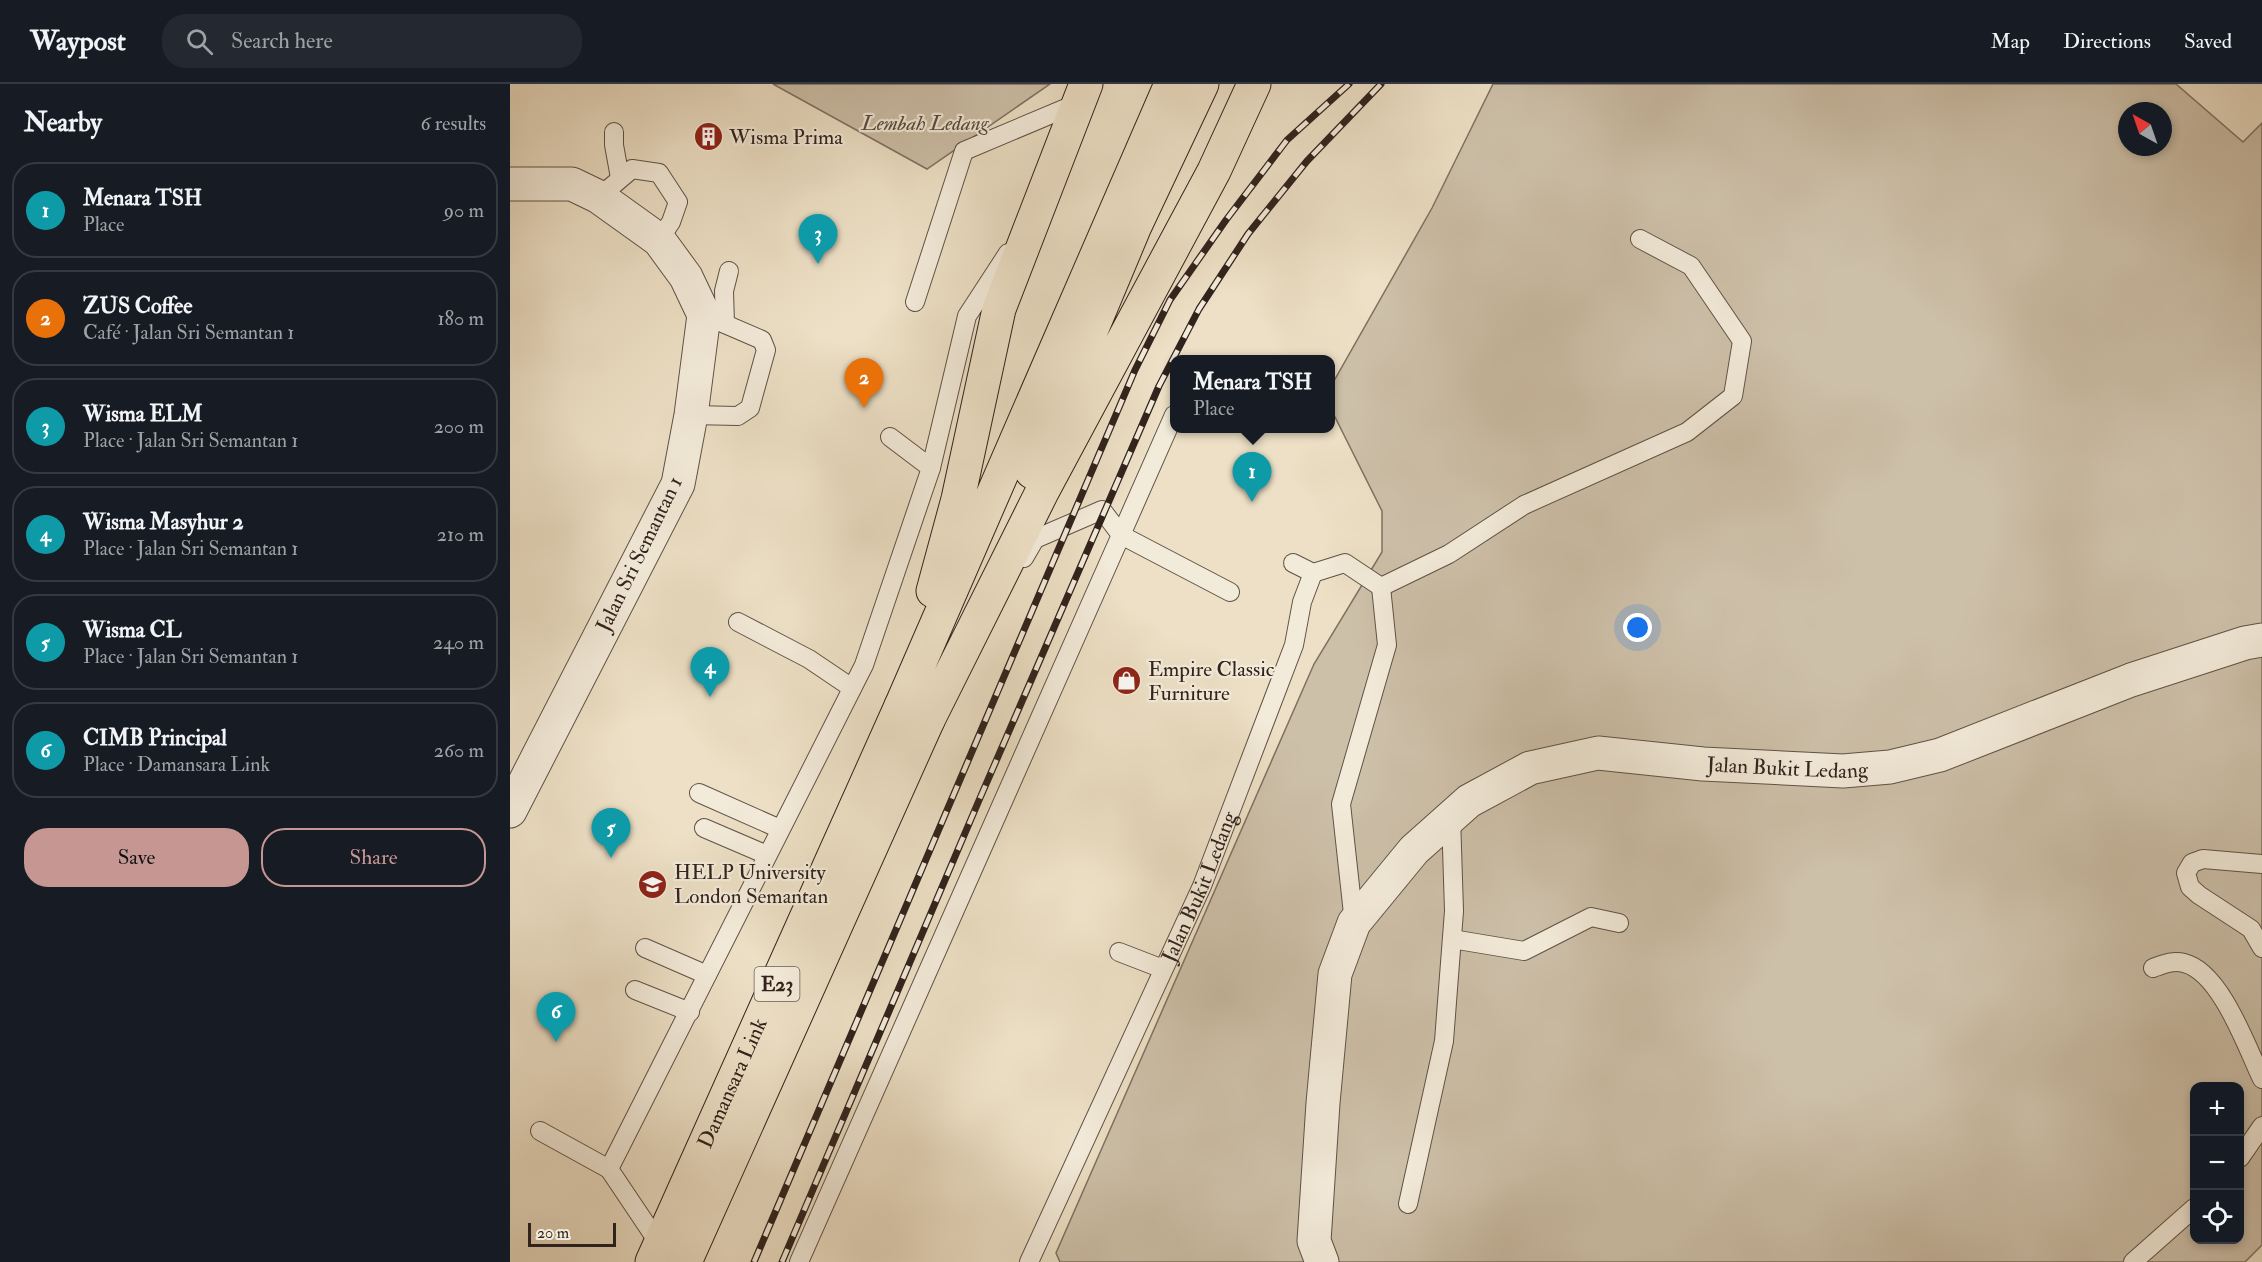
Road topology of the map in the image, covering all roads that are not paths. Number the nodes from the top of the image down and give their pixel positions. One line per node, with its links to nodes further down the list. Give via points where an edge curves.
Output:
1 (1171, 84): 26 (main road)
2 (1202, 84): 26 (main road)
3 (1254, 84): 26 (main road, via 1214,171 1042,492)
4 (1082, 93): 8 (main road); 12 (lane, via 964,151)
5 (614, 132): 7 (lane)
6 (510, 184): 7 (street)
7 (610, 187): 10 (street); 10 (lane, via 632,168 659,173 678,202 671,222)
8 (1036, 210): 17 (lane, via 967,316); 26 (main road, via 999,309)
9 (1640, 239): 21 (lane, via 1691,266 1742,341 1733,396 1687,432 1524,505 1449,554)
10 (658, 240): 13 (street)
11 (729, 271): 13 (lane)
12 (915, 302)
13 (714, 319): 14 (street, Jalan Sri Semantan 1); 14 (lane, via 762,340 766,350 750,408 738,416)
14 (692, 415): 28 (street, Jalan Sri Semantan 1, via 678,484)
15 (1170, 424): 18 (lane)
16 (890, 437): 17 (lane)
17 (931, 468): 25 (lane, via 864,665)
18 (1121, 535): 22 (lane); 26 (lane, via 1102,510 1035,539); 53 (lane)
19 (1293, 563): 20 (lane)
20 (1313, 573): 21 (lane, via 1345,563); 41 (lane, Jalan Bukit Ledang, via 1302,602 1294,645 1202,886)
21 (1381, 587): 34 (lane, Jalan Bukit Ledang, via 1387,645 1341,804)
22 (1230, 592)
23 (738, 622): 25 (lane, via 809,658)
24 (2262, 640): 29 (street, Jalan Bukit Ledang, via 2131,680 1940,755 1890,767 1844,771 1715,765 1598,753 1530,768 1469,801)
25 (852, 688): 31 (lane)
26 (915, 713): 52 (main road, Damansara Link / E23)
27 (699, 793): 31 (lane)
28 (510, 811)
29 (1451, 816): 34 (street, Jalan Bukit Ledang, via 1414,850); 36 (lane)
30 (704, 828): 32 (lane)
31 (780, 829): 32 (lane)
32 (767, 855): 42 (lane)
33 (2262, 864): 38 (lane, via 2203,859 2192,863 2186,873 2190,886 2199,895 2251,929)
34 (1354, 923): 55 (street, Jalan Bukit Ledang, via 1335,974 1314,1241)
35 (1619, 923): 36 (lane, via 1591,917 1524,951)
36 (1452, 939): 50 (lane, via 1444,1041)
37 (645, 948): 42 (lane)
38 (2262, 948)
39 (1119, 952): 41 (lane)
40 (2153, 968): 45 (lane, via 2169,962 2186,963 2215,986 2231,1011)
41 (1163, 969): 54 (lane, Jalan Bukit Ledang)
42 (707, 975): 44 (lane)
43 (635, 990): 44 (lane)
44 (690, 1012): 49 (lane)
45 (2262, 1080)
46 (2262, 1126): 48 (lane)
47 (540, 1131): 49 (lane)
48 (2244, 1152)
49 (609, 1169): 52 (lane)
50 (1408, 1203)
51 (2190, 1212): 56 (lane)
52 (666, 1256)
53 (799, 1262)
54 (1029, 1262)
55 (1322, 1262)
56 (2133, 1262)

